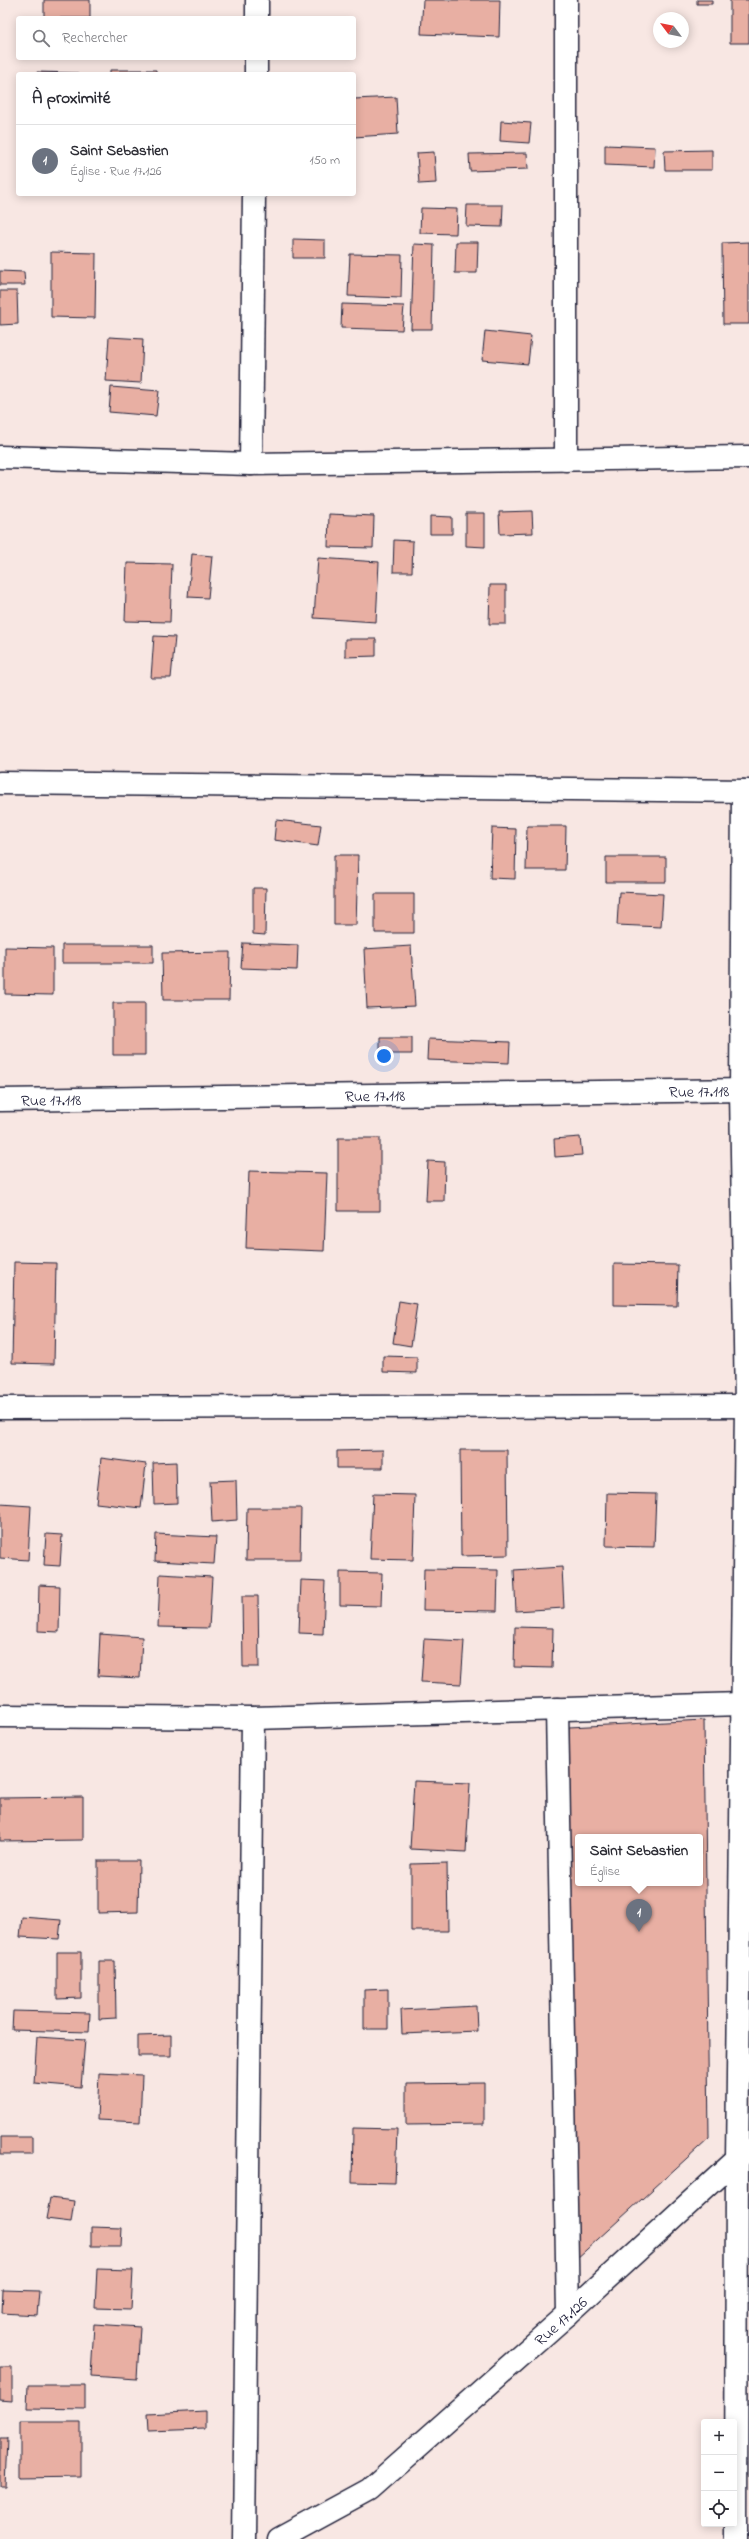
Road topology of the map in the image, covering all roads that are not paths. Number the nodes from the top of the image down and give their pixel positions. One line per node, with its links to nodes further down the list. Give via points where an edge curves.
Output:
1 (257, 0): 3 (street)
2 (566, 0): 9 (street)
3 (257, 16)
4 (256, 60): 5 (street)
5 (256, 72)
6 (254, 196): 10 (street)
7 (0, 457): 10 (street)
8 (749, 457): 9 (street)
9 (566, 460): 10 (street)
10 (251, 464)
11 (0, 783): 12 (street)
12 (746, 791): 13 (street)
13 (745, 1090): 14 (street, Rue 17.118); 15 (street)
14 (0, 1100)
15 (747, 1406): 16 (street); 17 (street)
16 (0, 1408)
17 (742, 1704): 18 (street); 21 (street)
18 (556, 1709): 20 (street); 22 (street)
19 (0, 1716): 20 (street)
20 (253, 1718): 23 (street)
21 (743, 2154): 22 (street, Rue 17.126); 25 (street)
22 (568, 2314): 24 (street, Rue 17.126, via 369,2490)
23 (244, 2539)
24 (279, 2539)
25 (736, 2539)

